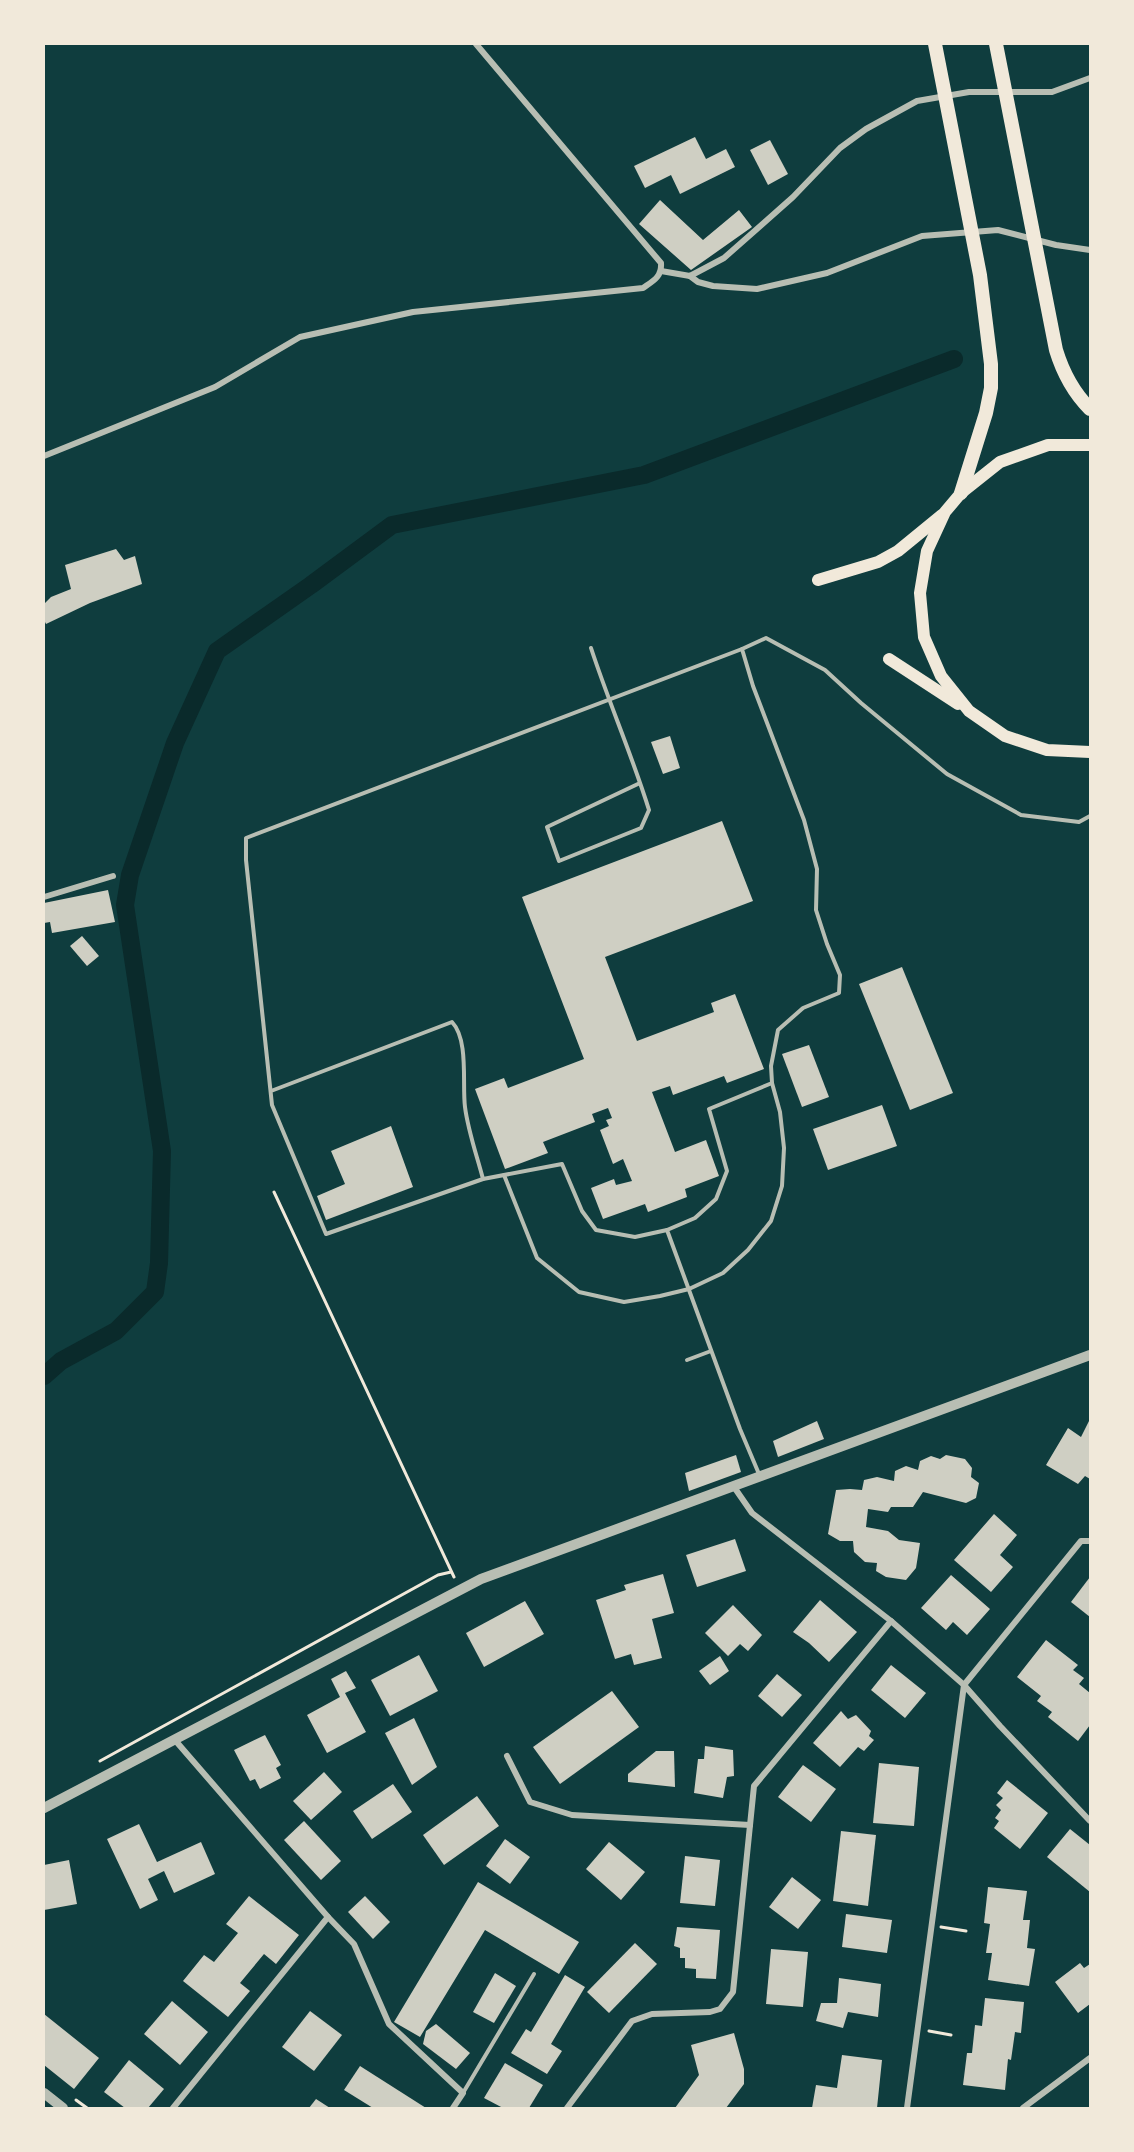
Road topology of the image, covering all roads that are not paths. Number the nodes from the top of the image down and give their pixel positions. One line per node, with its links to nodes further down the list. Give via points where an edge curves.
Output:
1 (476, 44): 6 (street, via 654,254 661,263)
2 (935, 44): 11 (highway, via 980,275 990,352 991,388)
3 (996, 44): 8 (highway, via 1050,324 1062,369)
4 (1090, 78): 7 (street, via 1052,92 969,92 917,100 840,148 793,197 724,258)
5 (1090, 249): 7 (street, via 998,230 922,236 827,273 757,289 713,286)
6 (661, 271): 7 (street); 10 (street, via 656,280 642,288 413,312 300,337 215,387)
7 (690, 276)
8 (1090, 409)
9 (1090, 445): 11 (main road, via 1048,445 1000,462)
10 (44, 456)
11 (961, 493): 12 (main road)
12 (945, 512): 13 (main road, via 898,551 878,562); 18 (main road, via 927,551 920,593 924,636 941,676)
13 (818, 580)
14 (591, 648): 17 (lane)
15 (742, 649): 17 (lane); 21 (lane, via 766,638 825,670 947,774 1021,815 1079,822); 24 (lane, via 804,820 817,869 816,910 840,975 839,993 803,1008 778,1030)
16 (889, 659): 18 (main road)
17 (608, 700): 20 (lane); 25 (lane, via 246,838)
18 (969, 711): 19 (main road, via 1005,736 1047,750)
19 (1090, 752)
20 (640, 783): 20 (lane, via 649,810 641,828 559,861 547,827)
21 (1090, 816)
22 (113, 876): 23 (street)
23 (44, 897)
24 (772, 1083): 28 (lane, via 709,1109 727,1172 716,1199 694,1218); 29 (lane, via 784,1148 782,1186 771,1221 723,1273)
25 (271, 1091): 27 (lane, via 272,1105 326,1234); 27 (lane, via 452,1022 465,1062 465,1107)
26 (504, 1175): 27 (lane); 28 (lane, via 562,1164 582,1211 596,1230 635,1237); 29 (lane, via 537,1258 579,1292 624,1302)
27 (483, 1179)
28 (667, 1230): 29 (lane)
29 (688, 1289): 30 (lane)
30 (711, 1351): 32 (lane); 33 (lane)
31 (1090, 1355): 33 (street)
32 (687, 1360)
33 (761, 1477): 34 (street)
34 (734, 1487): 36 (street, via 752,1513); 38 (street, via 492,1575)
35 (1090, 1540): 37 (street, via 1081,1541)
36 (891, 1621): 37 (street); 42 (street, via 754,1786)
37 (964, 1685): 41 (street); 52 (street)
38 (174, 1739): 40 (street); 43 (street)
39 (507, 1756): 42 (street, via 530,1802 572,1815)
40 (44, 1808)
41 (1090, 1821)
42 (750, 1825): 51 (street, via 733,1992 720,2009 710,2012 652,2014 632,2021)
43 (328, 1917): 47 (street, via 354,1944 389,2024); 49 (street)
44 (534, 1974): 47 (lane)
45 (1090, 2058): 53 (street)
46 (44, 2093): 48 (street)
47 (463, 2093): 50 (street)
48 (63, 2109)
49 (174, 2109)
50 (453, 2109)
51 (567, 2109)
52 (907, 2109)
53 (1023, 2109)

